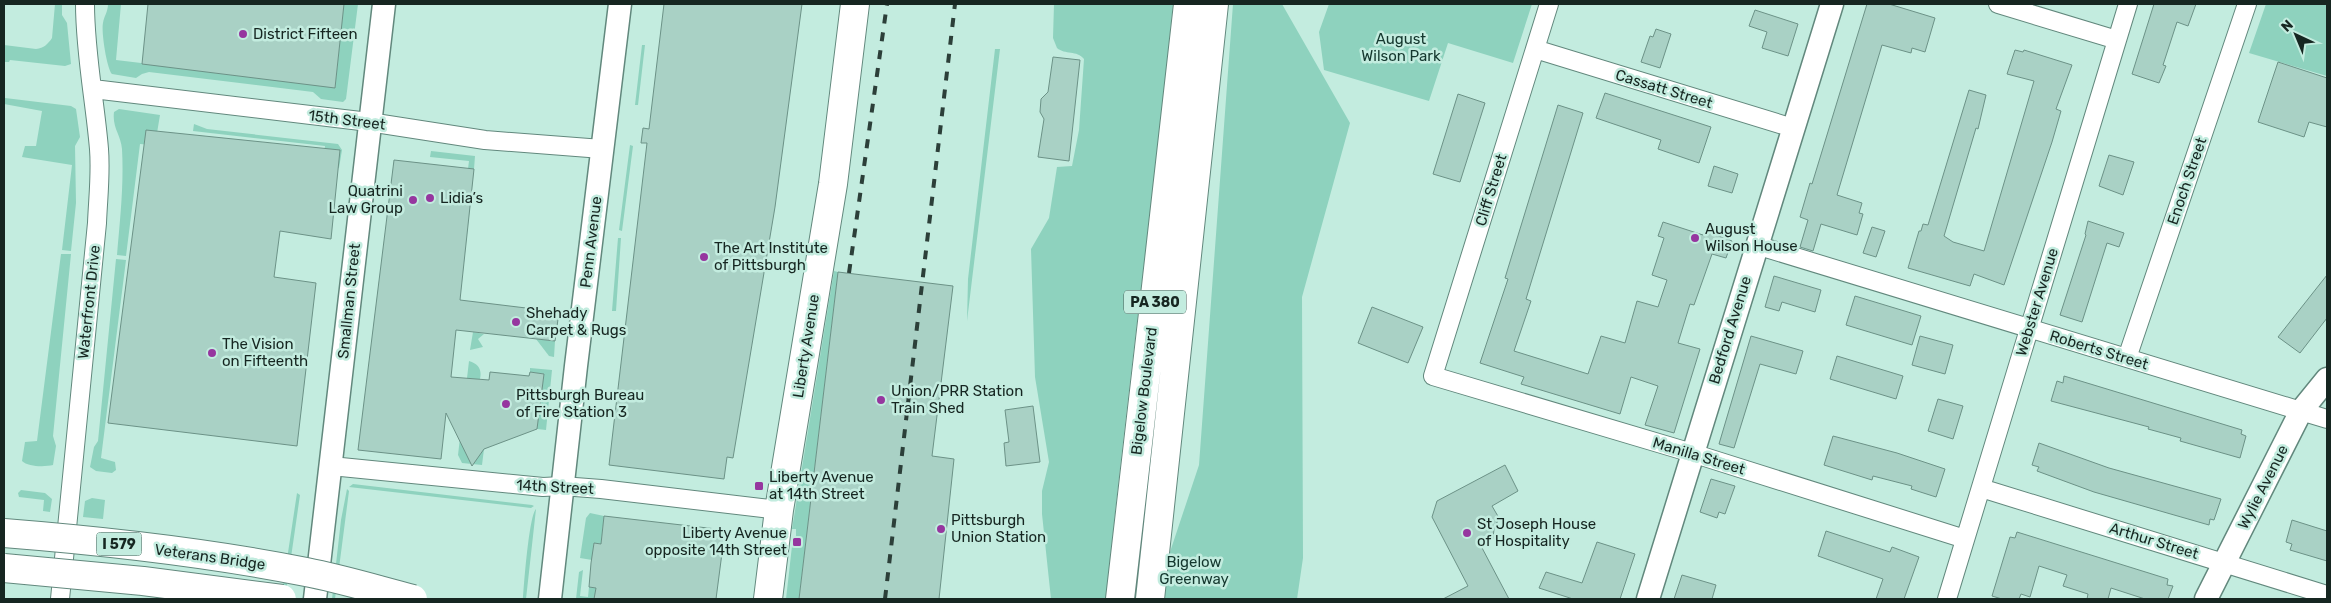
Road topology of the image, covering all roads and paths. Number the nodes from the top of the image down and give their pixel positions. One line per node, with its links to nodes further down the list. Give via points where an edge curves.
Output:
1 (85, 4): 14 (street, Waterfront Drive)
2 (384, 4): 15 (street, Smallman Street)
3 (620, 4): 17 (street, Penn Avenue)
4 (855, 4): 29 (main road, Liberty Avenue, via 833,184)
5 (1188, 4): 41 (main road, Bigelow Boulevard / PA 380)
6 (1214, 4): 42 (main road, Bigelow Boulevard / PA 380)
7 (1549, 4): 13 (street, Cliff Street)
8 (1832, 4): 16 (street, Bedford Avenue)
9 (1998, 4): 12 (street)
10 (2128, 4): 12 (street, Webster Avenue)
11 (2247, 4): 20 (street, Enoch Street)
12 (2117, 40): 19 (street, Webster Avenue)
13 (1535, 49): 16 (street, Cassatt Street); 21 (street, Cliff Street)
14 (93, 89): 15 (street, 15th Street); 35 (street, Waterfront Drive, via 99,152 97,223)
15 (369, 122): 17 (street, 15th Street, via 485,140); 26 (street, Smallman Street)
16 (1793, 128): 18 (street, Bedford Avenue)
17 (602, 149): 27 (street, Penn Avenue)
18 (1756, 245): 19 (street, Roberts Street); 25 (street, Bedford Avenue)
19 (2029, 328): 20 (street, Roberts Street); 28 (street, Webster Avenue)
20 (2127, 358): 23 (street, Roberts Street)
21 (1433, 376): 25 (street, Manilla Street)
22 (2327, 378): 23 (street, Wylie Avenue)
23 (2301, 411): 24 (street, Roberts Street); 32 (street, Wylie Avenue)
24 (2327, 419)
25 (1692, 454): 31 (street, Manilla Street); 43 (street, Bedford Avenue)
26 (331, 466): 27 (street, 14th Street, via 543,487); 37 (street, Smallman Street)
27 (562, 486): 29 (street, 14th Street); 39 (street, Penn Avenue)
28 (1981, 488): 31 (street, Webster Avenue); 32 (street, Arthur Street)
29 (779, 510): 40 (main road, Liberty Avenue)
30 (4, 533): 38 (main road, Veterans Bridge / I 579, bridge, via 82,539 234,559 308,572)
31 (1965, 539): 44 (street, Webster Avenue)
32 (2224, 563): 34 (street, Arthur Street); 45 (street, Wylie Avenue)
33 (4, 568): 36 (main road, bridge)
34 (2327, 595)
35 (60, 599)
36 (282, 599)
37 (315, 599)
38 (413, 599)
39 (550, 599)
40 (768, 599)
41 (1120, 599)
42 (1150, 599)
43 (1648, 599)
44 (1947, 599)
45 (2206, 599)

